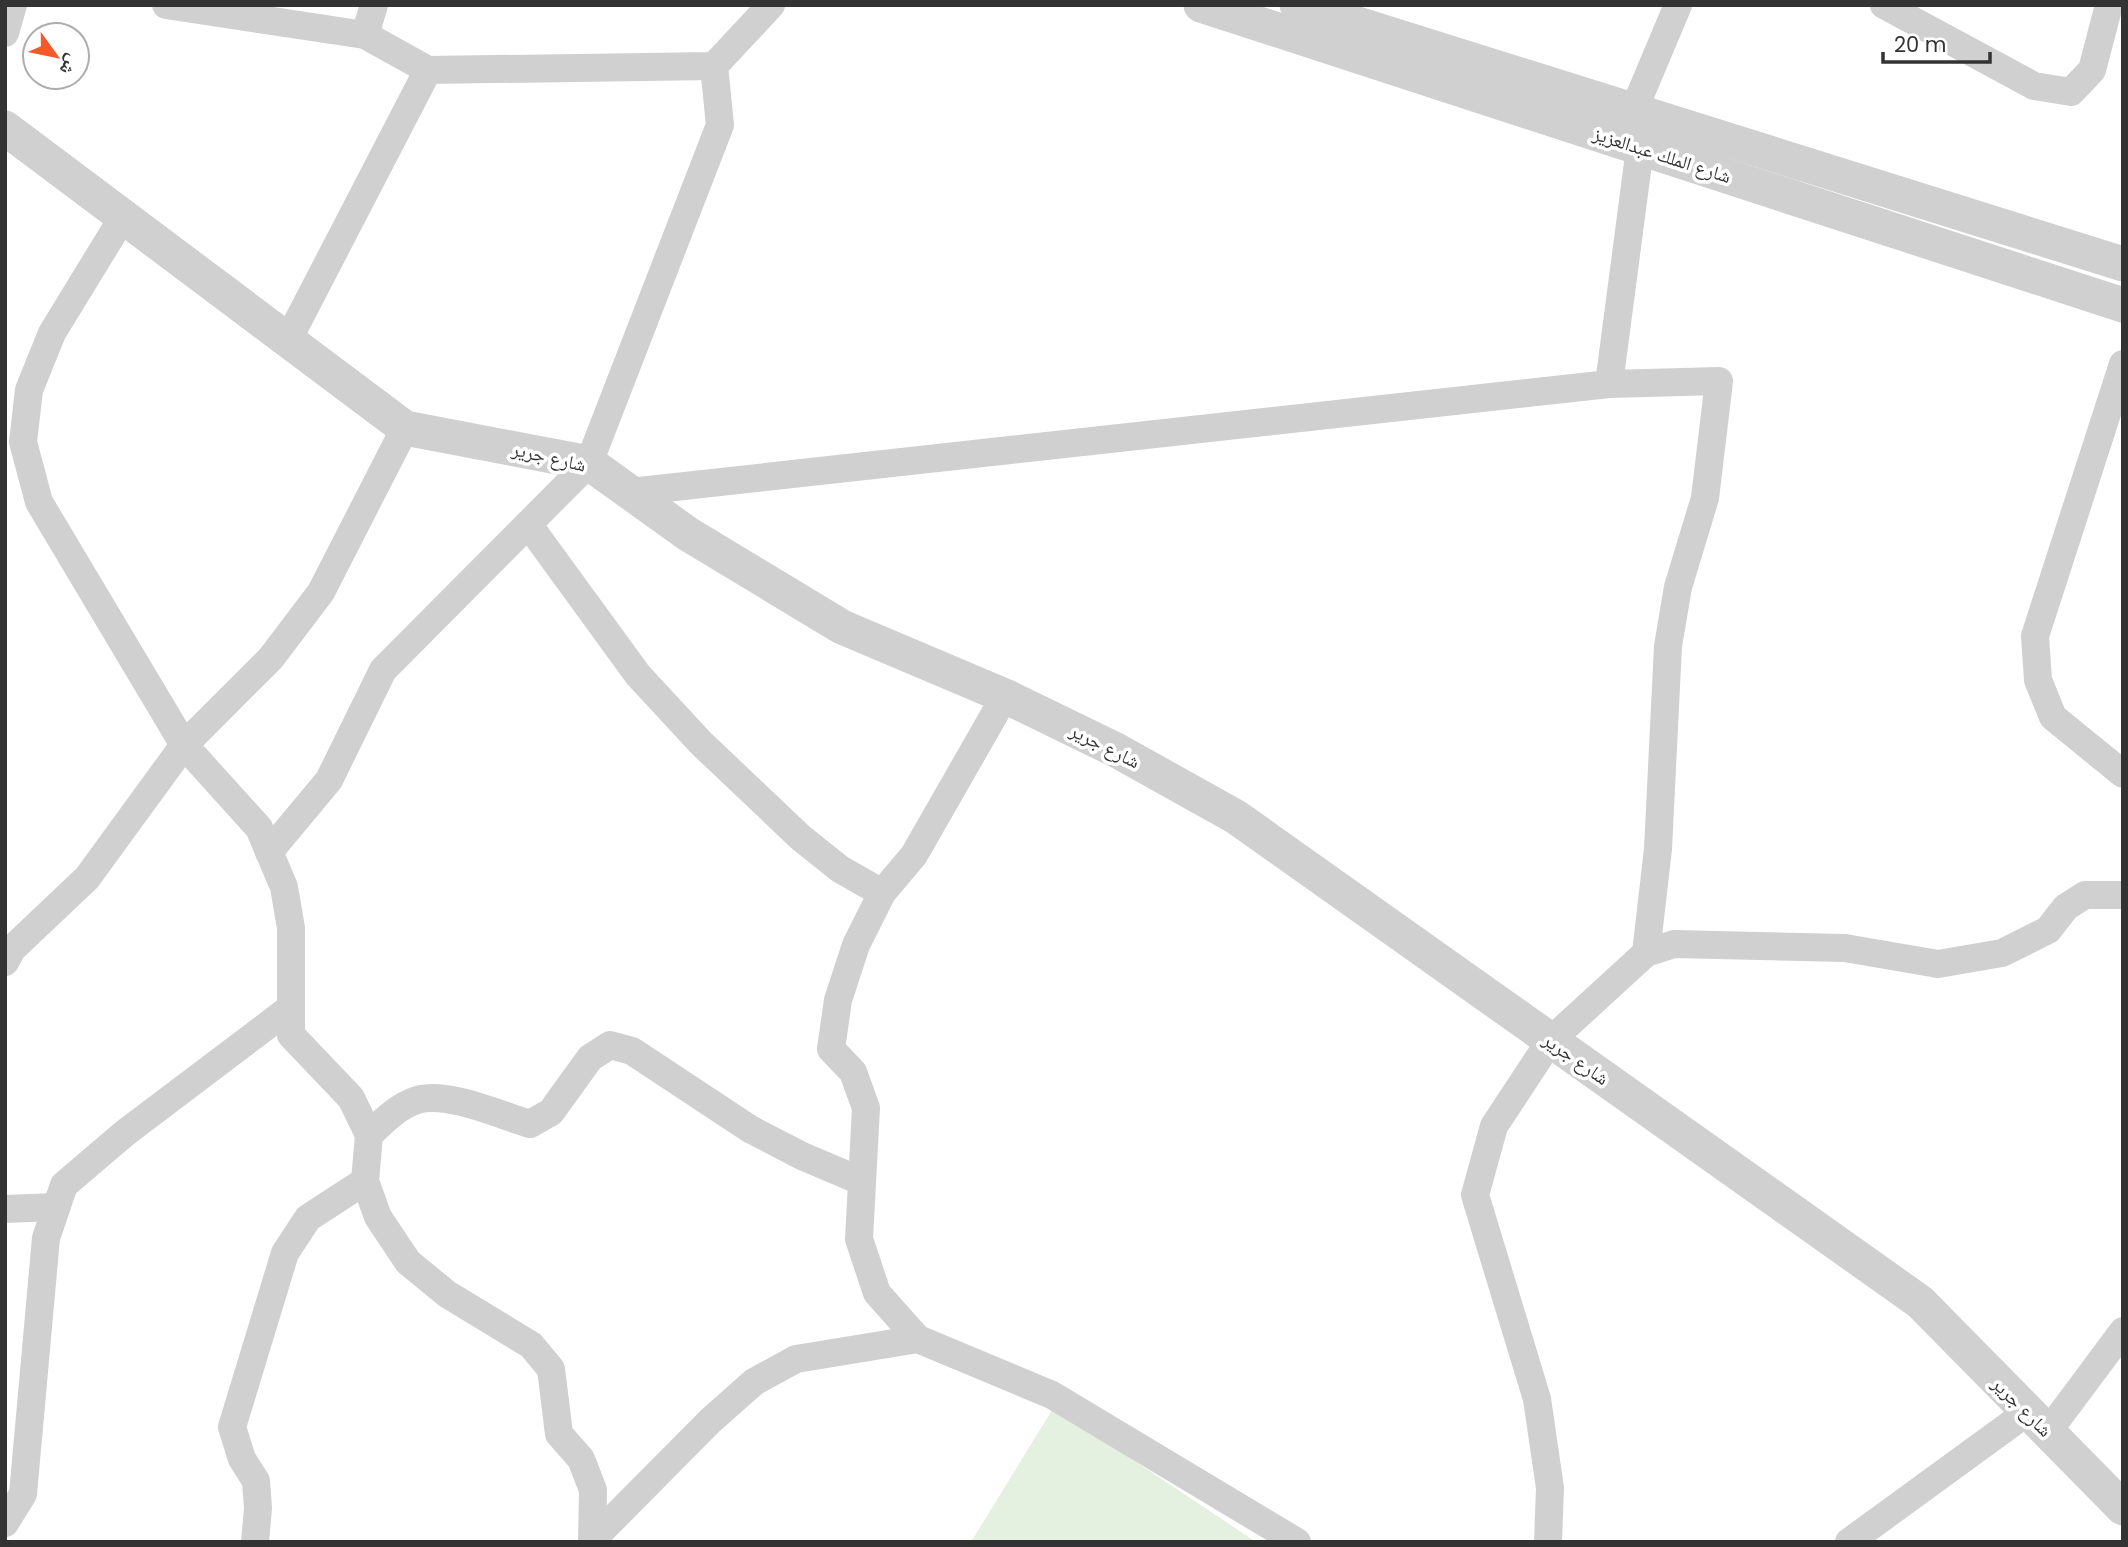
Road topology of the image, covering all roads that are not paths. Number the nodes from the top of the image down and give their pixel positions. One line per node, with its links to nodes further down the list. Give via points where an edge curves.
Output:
1 (13, 5): 10 (street)
2 (166, 5): 11 (street)
3 (374, 5): 11 (street)
4 (771, 5): 12 (street)
5 (1200, 5): 16 (street, شارع الملك عبدالعزيز)
6 (1297, 5): 14 (street, شارع الملك عبدالعزيز)
7 (1678, 5): 14 (street)
8 (1884, 5): 9 (street, via 2034,86 2071,92 2092,69)
9 (2109, 5)
10 (5, 33)
11 (365, 35): 13 (street)
12 (714, 66): 13 (street); 24 (street, via 720,124)
13 (428, 70): 20 (street)
14 (1633, 112): 18 (street, شارع الملك عبدالعزيز)
15 (5, 128): 17 (street, شارع جرير)
16 (1640, 148): 19 (street, شارع الملك عبدالعزيز); 22 (street)
17 (124, 217): 20 (street, شارع جرير); 28 (street, via 52,333 29,390 23,442 38,502)
18 (2123, 264)
19 (2123, 305)
20 (288, 340): 23 (street, شارع جرير)
21 (2123, 363): 29 (street, via 2035,636 2038,680 2053,717)
22 (1609, 384): 25 (street); 33 (street, via 1719,381 1705,498 1678,587 1668,646 1658,849)
23 (405, 428): 24 (street, شارع جرير); 28 (street, via 321,592 271,658)
24 (589, 463): 25 (street, شارع جرير); 26 (street)
25 (630, 492): 27 (street, شارع جرير, via 688,534 842,628)
26 (528, 524): 30 (street, via 383,670 329,780); 31 (street, via 638,675 701,743 800,837 840,869)
27 (1005, 696): 31 (street, via 914,855); 36 (street, شارع جرير, via 1116,750 1236,817)
28 (184, 745): 30 (street, via 259,828); 34 (street, via 87,878 12,948)
29 (2123, 774)
30 (269, 852): 35 (street, via 284,887 291,928)
31 (882, 893): 39 (street, via 856,945 838,1000 831,1049 853,1072 866,1108)
32 (2123, 895): 33 (street, via 2085,895 2066,908 2048,930 2002,953 1938,964 1845,948 1674,944)
33 (1646, 953): 36 (street)
34 (5, 962)
35 (289, 1009): 37 (street, via 291,1035 351,1098); 40 (street, via 115,1141 64,1185)
36 (1550, 1041): 44 (street, شارع جرير, via 1920,1302); 50 (street, via 1494,1126 1475,1195 1536,1399 1550,1488)
37 (369, 1135): 38 (street); 39 (street, via 396,1110 419,1100 443,1098 530,1124 551,1112 590,1058 610,1045 632,1051 750,1129)
38 (365, 1181): 47 (street, via 378,1217 408,1262 447,1294 531,1345 551,1369 559,1434 580,1459 593,1490); 48 (street, via 307,1219 281,1265 232,1427 242,1459 256,1481)
39 (860, 1181): 43 (street, via 859,1239 877,1293)
40 (56, 1207): 41 (street); 46 (street, via 46,1238 23,1494)
41 (5, 1209)
42 (2123, 1331): 44 (street)
43 (918, 1339): 47 (street, via 796,1359 754,1382); 49 (street, via 1052,1395)
44 (2037, 1423): 45 (street, شارع جرير); 51 (street)
45 (2123, 1508)
46 (5, 1523)
47 (593, 1541)
48 (255, 1542)
49 (1297, 1542)
50 (1548, 1542)
51 (1849, 1542)

